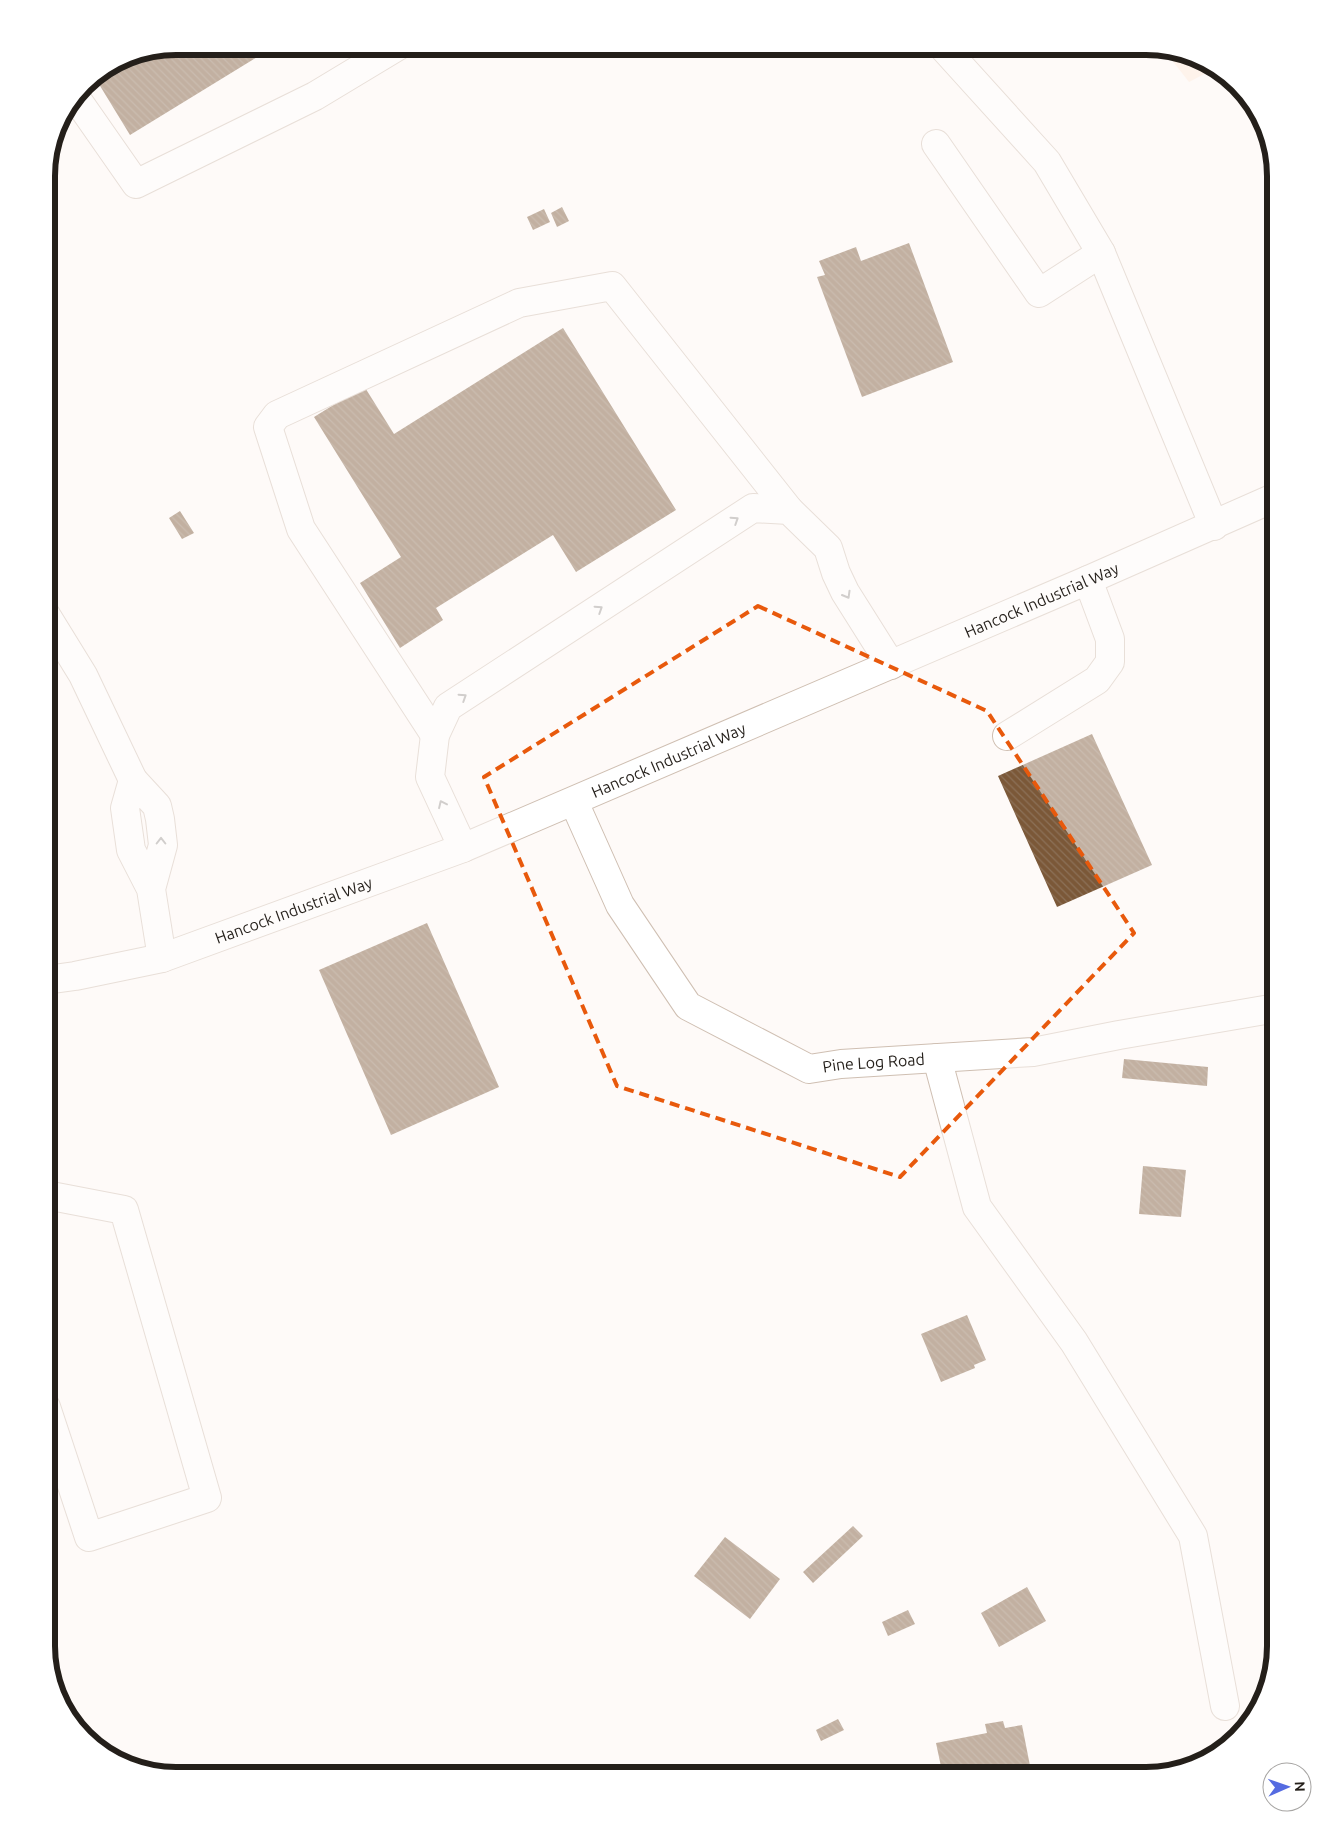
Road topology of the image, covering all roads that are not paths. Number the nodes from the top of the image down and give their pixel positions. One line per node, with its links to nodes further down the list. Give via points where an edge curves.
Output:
1 (383, 55): 3 (street, via 315,96 136,184)
2 (950, 55): 5 (street, via 1047,162)
3 (80, 103)
4 (936, 144): 5 (street, via 1039,293)
5 (1101, 254): 8 (street)
6 (1267, 502): 8 (street, Hancock Industrial Way)
7 (789, 510): 11 (street, one-way to 11, via 828,548 845,592); 12 (street, one-way to 7, via 448,707 753,508); 12 (street, via 612,286 519,304 277,415 268,427 302,529)
8 (1214, 526): 9 (street, Hancock Industrial Way)
9 (1088, 580): 11 (street, Hancock Industrial Way); 13 (street, via 1110,639 1110,662 1097,680)
10 (55, 630): 16 (street, via 83,675 133,780 157,806 163,845 151,889)
11 (891, 665): 14 (street, Hancock Industrial Way)
12 (435, 735): 15 (street, one-way to 12, via 430,777)
13 (1007, 736)
14 (574, 802): 15 (street, Hancock Industrial Way); 19 (street, Pine Log Road, via 620,905 688,1006 809,1069)
15 (463, 848): 16 (street, Hancock Industrial Way)
16 (162, 958): 17 (street, Hancock Industrial Way)
17 (55, 979)
18 (1267, 1010): 19 (street, Pine Log Road, via 1033,1052)
19 (937, 1058): 22 (street, via 977,1207 1074,1342 1193,1536)
20 (55, 1197): 21 (street, via 124,1210 206,1498 89,1537)
21 (55, 1434)
22 (1225, 1706)

